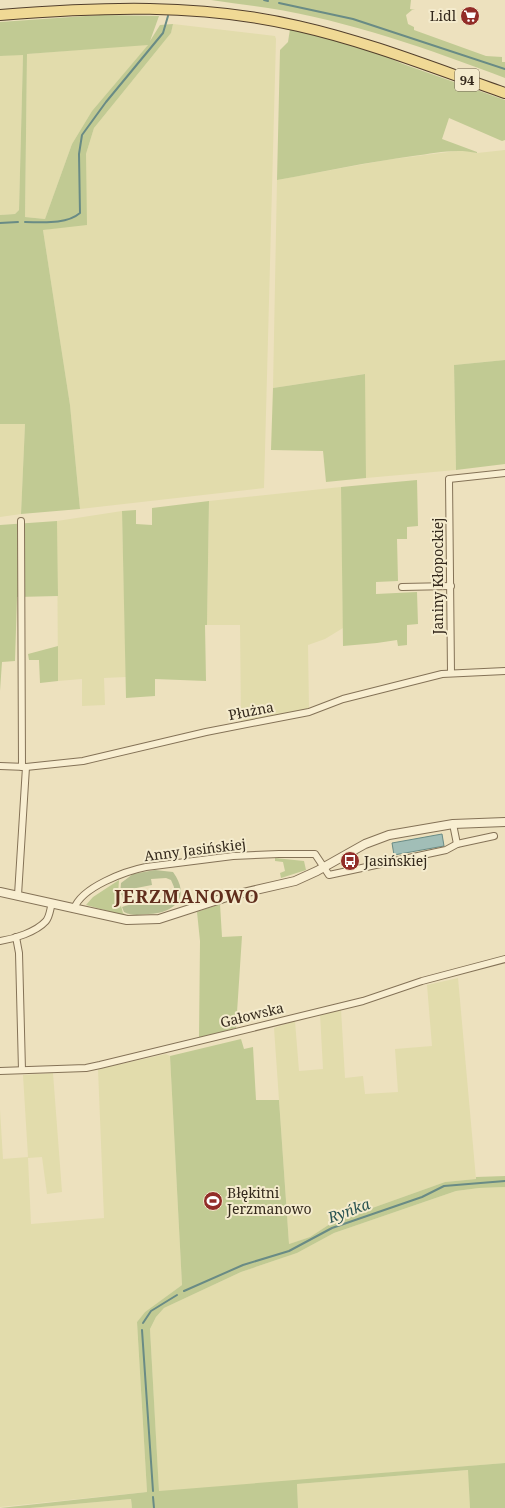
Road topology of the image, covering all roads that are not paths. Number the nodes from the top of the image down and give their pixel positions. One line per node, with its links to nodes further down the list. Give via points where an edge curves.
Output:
1 (0, 15): 2 (main road, 94, via 138,8 190,10 240,16 297,26 357,41)
2 (505, 93)
3 (505, 473): 5 (street, Janiny Kłopockiej, via 449,479)
4 (21, 521): 10 (street)
5 (451, 586): 6 (street); 8 (street, Janiny Kłopockiej)
6 (402, 587)
7 (505, 670): 8 (street, Płużna)
8 (451, 673): 10 (street, Płużna, via 343,699 309,712 207,732 83,761)
9 (0, 766): 10 (street, Płużna)
10 (24, 767): 17 (street)
11 (505, 822): 12 (street)
12 (453, 824): 14 (street); 15 (street, via 375,840)
13 (494, 836): 14 (street)
14 (457, 844): 15 (street, via 446,850 329,875)
15 (325, 867): 19 (street, via 295,881 230,896 159,919 127,920); 19 (street, Anny Jasińskiej, via 315,854 279,854 205,859 146,867 102,883 80,900)
16 (0, 892): 17 (street)
17 (18, 895): 18 (street)
18 (52, 903): 19 (street); 20 (street, via 46,922)
19 (74, 909)
20 (16, 937): 21 (street); 23 (street, via 19,953)
21 (0, 941)
22 (505, 959): 23 (street, Gałowska, via 422,981 363,1001 100,1065 86,1068)
23 (22, 1070): 24 (street, Gałowska)
24 (0, 1071)

